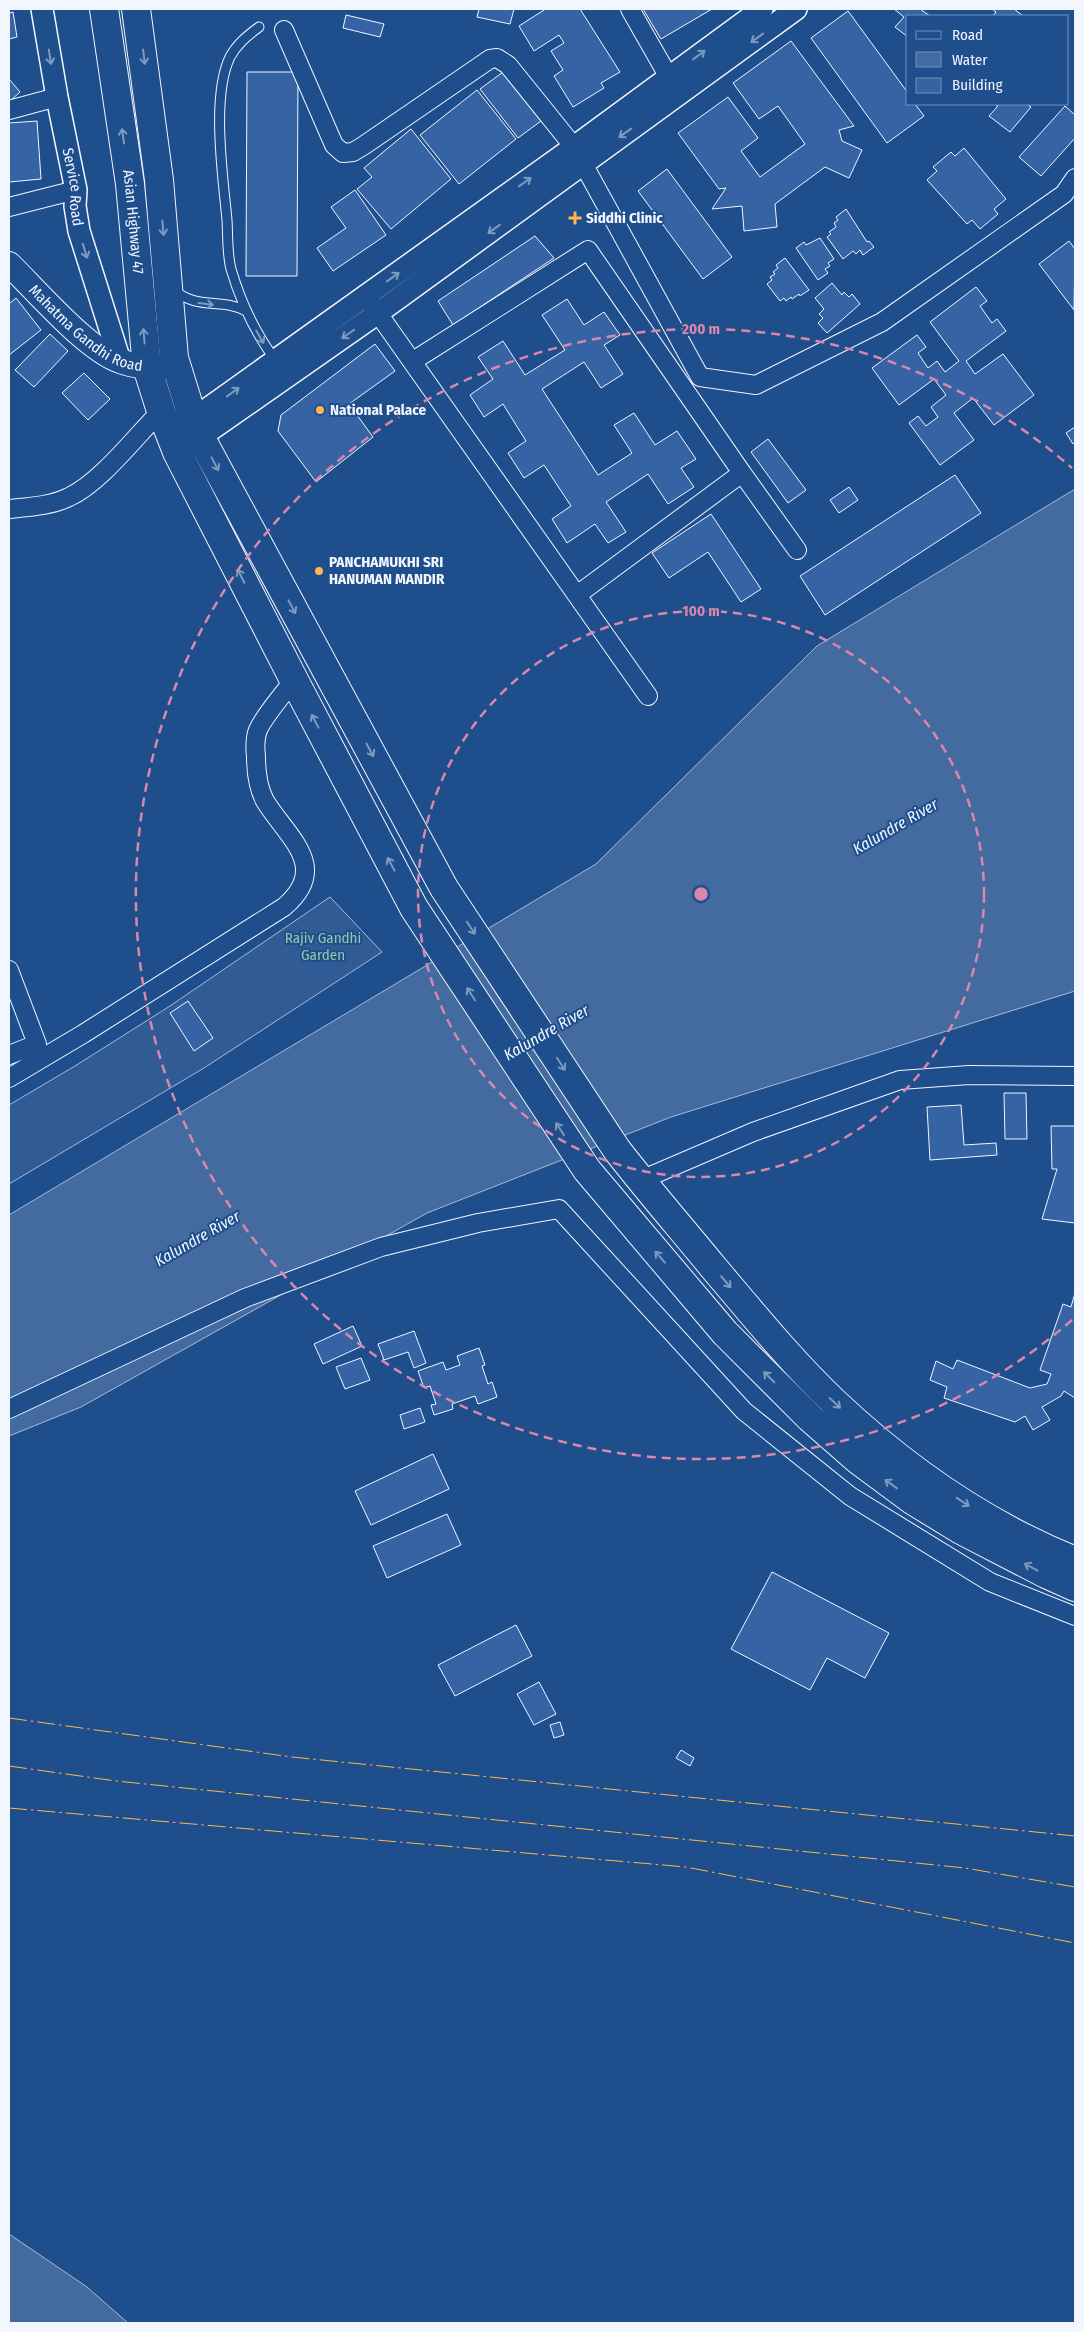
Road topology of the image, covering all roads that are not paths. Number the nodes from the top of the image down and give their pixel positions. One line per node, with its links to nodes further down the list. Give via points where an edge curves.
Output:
1 (42, 9): 10 (street, Service Road, one-way to 10)
2 (104, 9): 23 (highway, Asian Highway 47, one-way to 2, via 130,184)
3 (136, 9): 17 (highway, Asian Highway 47, one-way to 17, via 159,180)
4 (630, 9): 9 (street)
5 (762, 9): 9 (street, one-way to 5)
6 (796, 9): 9 (street, one-way to 9)
7 (258, 27): 19 (lane, via 240,42 230,59 221,106 220,142 231,268)
8 (284, 30): 12 (street, via 334,145 343,152 353,152 363,146 490,59 497,58 508,65)
9 (674, 86): 12 (street)
10 (57, 96): 11 (street); 14 (street, Service Road)
11 (9, 110)
12 (579, 155): 13 (street, via 700,377 756,385 882,322 1064,194); 18 (street)
13 (1075, 178)
14 (76, 190): 15 (street); 20 (street, Service Road, one-way to 20, via 79,231)
15 (9, 207)
16 (9, 264): 20 (main road, Mahatma Gandhi Road, via 93,346)
17 (168, 287): 19 (lane, one-way to 19, via 185,300 230,305); 24 (highway, Asian Highway 47)
18 (372, 305): 21 (street); 22 (street); 25 (street, one-way to 25)
19 (246, 312): 21 (lane, one-way to 21)
20 (120, 361): 23 (main road, Mahatma Gandhi Road)
21 (276, 361): 25 (street, one-way to 21)
22 (413, 361): 27 (street, via 588,250); 30 (street)
23 (147, 366): 24 (main road, Mahatma Gandhi Road); 26 (highway, Asian Highway 47)
24 (177, 367): 25 (highway, Asian Highway 47)
25 (197, 429): 26 (street); 37 (highway, Asian Highway 47, one-way to 37, via 444,888)
26 (169, 432): 28 (street, via 70,497); 31 (highway, Asian Highway 47, one-way to 26)
27 (742, 473): 29 (street); 30 (street)
28 (9, 509)
29 (797, 550)
30 (577, 595): 32 (street)
31 (294, 680): 36 (street, via 258,730 255,750 256,773 264,799 302,854 306,868 298,895 276,912); 40 (highway, Asian Highway 47, one-way to 31, via 961,1530 912,1500 858,1460 810,1418 726,1333 587,1170 414,908)
32 (648, 696)
33 (9, 970): 34 (street, via 37,1044)
34 (9, 1055)
35 (1075, 1076): 37 (street, via 900,1080 753,1132)
36 (9, 1078)
37 (641, 1180): 39 (highway, Asian Highway 47, one-way to 39, via 787,1354 833,1402 930,1481 975,1510)
38 (9, 1410): 41 (street, via 245,1298 381,1247 478,1222 559,1209 744,1411 850,1496 990,1582)
39 (1075, 1561)
40 (1075, 1587)
41 (1075, 1616)

